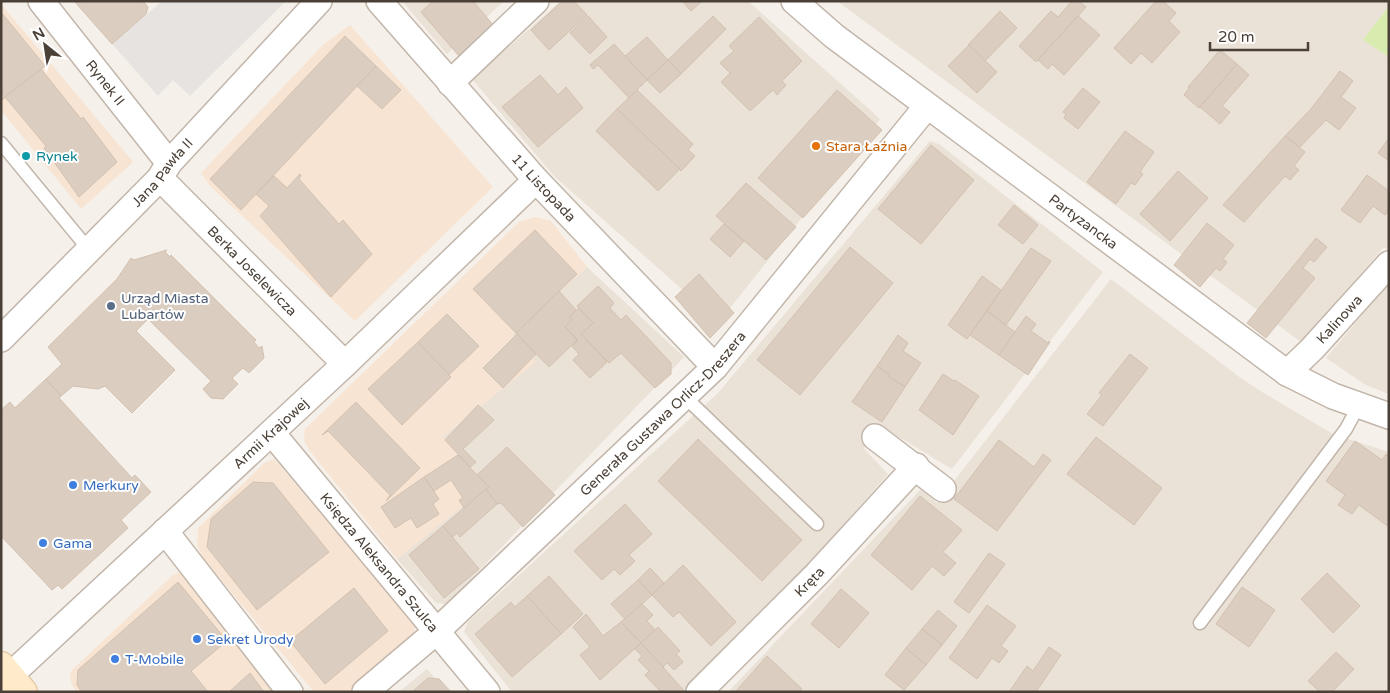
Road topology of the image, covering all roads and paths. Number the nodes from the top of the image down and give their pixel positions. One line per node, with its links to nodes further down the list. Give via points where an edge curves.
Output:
1 (40, 1): 9 (street, Rynek II)
2 (319, 1): 9 (street, Jana Pawła II)
3 (379, 1): 6 (street, 11 Listopada)
4 (536, 1): 6 (street)
5 (794, 1): 7 (street, Partyzancka, via 834,36)
6 (450, 83): 10 (street, 11 Listopada)
7 (927, 106): 15 (street, Generała Gustawa Orlicz-Dreszera); 16 (street, Partyzancka)
8 (1, 143): 11 (lane)
9 (165, 170): 11 (street, Jana Pawła II); 14 (street, Berka Joselewicza)
10 (536, 180): 14 (street, Armii Krajowej); 15 (street, 11 Listopada)
11 (90, 251): 13 (street, Jana Pawła II)
12 (1389, 264): 16 (street, Kalinowa)
13 (1, 339)
14 (345, 364): 20 (street, Armii Krajowej)
15 (715, 367): 17 (street, Generała Gustawa Orlicz-Dreszera)
16 (1288, 373): 18 (street, Partyzancka)
17 (685, 397): 24 (lane); 27 (street, Generała Gustawa Orlicz-Dreszera)
18 (1359, 405): 19 (street, Partyzancka); 26 (lane, via 1346,429)
19 (1389, 416)
20 (272, 433): 25 (street, Armii Krajowej); 27 (street, Księdza Aleksandra Szulca)
21 (875, 437): 22 (street)
22 (916, 466): 23 (street); 32 (street, Kręta, via 817,574)
23 (943, 488)
24 (817, 524)
25 (166, 531): 28 (street, Armii Krajowej); 29 (street)
26 (1200, 623)
27 (436, 631): 30 (street, Generała Gustawa Orlicz-Dreszera); 31 (street, Księdza Aleksandra Szulca)
28 (9, 679)
29 (290, 692)
30 (366, 692)
31 (487, 692)
32 (699, 692)

